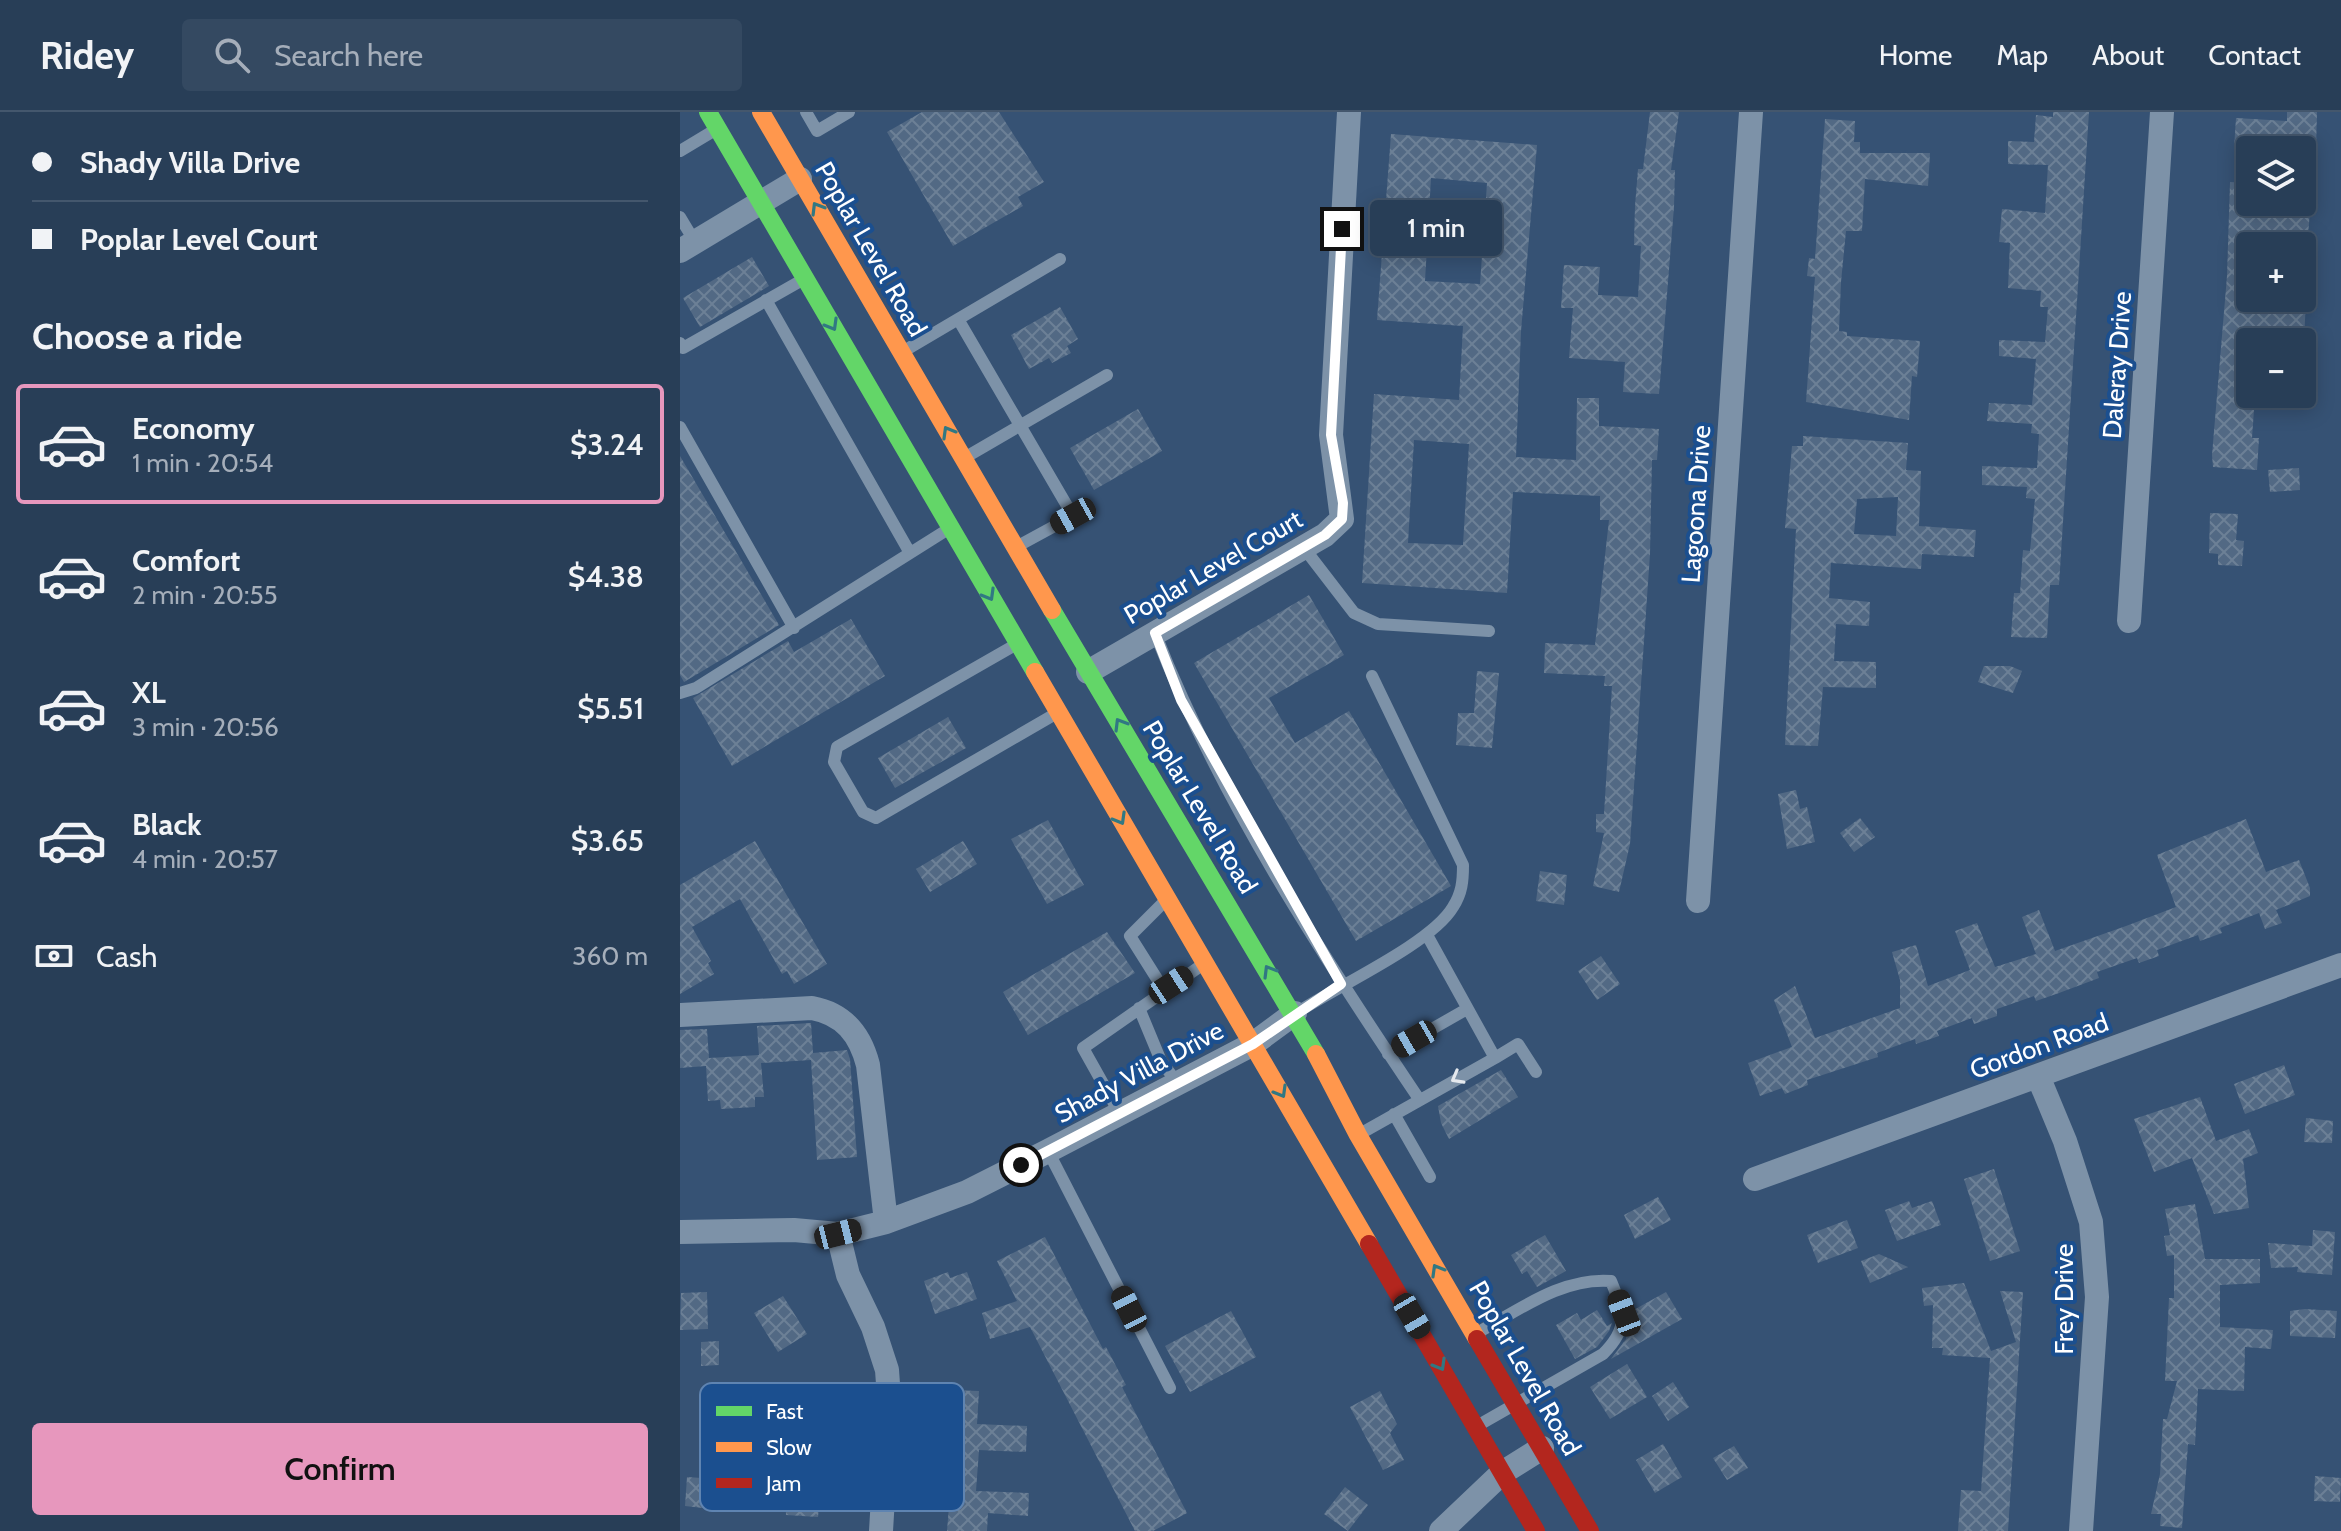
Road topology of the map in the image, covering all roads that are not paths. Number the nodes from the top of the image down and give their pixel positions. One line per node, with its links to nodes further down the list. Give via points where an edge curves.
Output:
1 (806, 112): 2 (lane, via 817,131)
2 (849, 112)
3 (1349, 112): 25 (street, Poplar Level Court, via 1331,435 1342,519)
4 (1751, 112): 37 (street, Lagoona Drive)
5 (2162, 112): 27 (street, Daleray Drive)
6 (765, 113): 9 (main road, Poplar Level Road)
7 (713, 120): 8 (lane); 10 (main road)
8 (680, 151)
9 (800, 179): 10 (street); 18 (main road, Poplar Level Road, one-way to 9)
10 (760, 202): 12 (street); 14 (main road)
11 (680, 217): 12 (lane)
12 (688, 247)
13 (1060, 259): 16 (lane)
14 (805, 279): 15 (lane); 23 (main road, one-way to 23)
15 (766, 300): 17 (lane); 26 (lane)
16 (958, 319): 18 (lane); 20 (lane)
17 (681, 346)
18 (901, 353): 22 (main road, Poplar Level Road, one-way to 18)
19 (1107, 375): 20 (lane)
20 (1019, 426): 22 (lane); 24 (lane, via 1073,516)
21 (680, 427): 28 (lane)
22 (963, 458): 24 (main road, Poplar Level Road)
23 (950, 527): 26 (lane); 31 (main road, one-way to 31)
24 (1015, 548): 32 (main road, Poplar Level Road)
25 (1304, 548): 29 (lane, via 1354,613 1378,624); 30 (street, Poplar Level Court)
26 (910, 553): 28 (lane)
27 (2129, 621)
28 (794, 628): 34 (lane)
29 (1489, 631)
30 (1155, 633): 32 (street, Poplar Level Court); 41 (lane, via 1181,700)
31 (1017, 644): 35 (main road); 35 (lane, via 837,747 834,762 863,812 876,818)
32 (1088, 672): 45 (main road, Poplar Level Road, one-way to 32)
33 (1372, 676): 38 (lane, via 1463,865 1462,888 1452,909)
34 (680, 693)
35 (1058, 713): 36 (main road, one-way to 36)
36 (1167, 899): 39 (main road); 42 (lane, via 1130,936)
37 (1698, 901)
38 (1427, 935): 41 (lane); 44 (lane)
39 (1205, 963): 42 (lane); 47 (main road)
40 (2341, 965): 51 (street, Gordon Road)
41 (1341, 984): 45 (lane); 48 (lane)
42 (1164, 990): 43 (lane)
43 (1139, 1008): 52 (lane, via 1161,1061); 54 (lane, via 1083,1048)
44 (1467, 1009): 48 (lane); 49 (lane)
45 (1295, 1013): 47 (street, Shady Villa Drive); 56 (main road, Poplar Level Road)
46 (680, 1015): 60 (street, via 812,1008 844,1021 862,1041 868,1065)
47 (1253, 1044): 52 (street, Shady Villa Drive); 67 (main road, one-way to 67)
48 (1388, 1054): 53 (lane)
49 (1495, 1058): 50 (lane, via 1518,1044); 53 (lane, one-way to 53)
50 (1536, 1072)
51 (2038, 1076): 59 (street, Gordon Road); 75 (street, Frey Drive, via 2091,1222 2097,1297)
52 (1178, 1084): 54 (street, Shady Villa Drive)
53 (1419, 1099): 55 (lane)
54 (1120, 1114): 57 (street, Shady Villa Drive)
55 (1394, 1114): 56 (lane); 58 (lane)
56 (1358, 1135): 63 (main road, Poplar Level Road, one-way to 56)
57 (1048, 1151): 60 (street, Shady Villa Drive, via 967,1192); 65 (lane)
58 (1430, 1177)
59 (1755, 1179)
60 (886, 1222): 62 (street, Shady Villa Drive)
61 (680, 1232): 62 (street, Shady Villa Drive)
62 (838, 1234): 64 (street)
63 (1475, 1334): 66 (main road, Poplar Level Road); 66 (lane, via 1567,1285 1611,1281 1624,1313 1618,1338 1603,1354)
64 (888, 1383)
65 (1170, 1388)
66 (1514, 1402): 67 (lane); 68 (main road, Poplar Level Road)
67 (1475, 1427): 69 (main road)
68 (1542, 1448): 69 (street); 74 (main road, Poplar Level Road)
69 (1502, 1473): 72 (street); 73 (main road)
70 (882, 1511): 71 (street)
71 (881, 1531)
72 (1441, 1531)
73 (1536, 1531)
74 (1590, 1531)
75 (2081, 1531)

